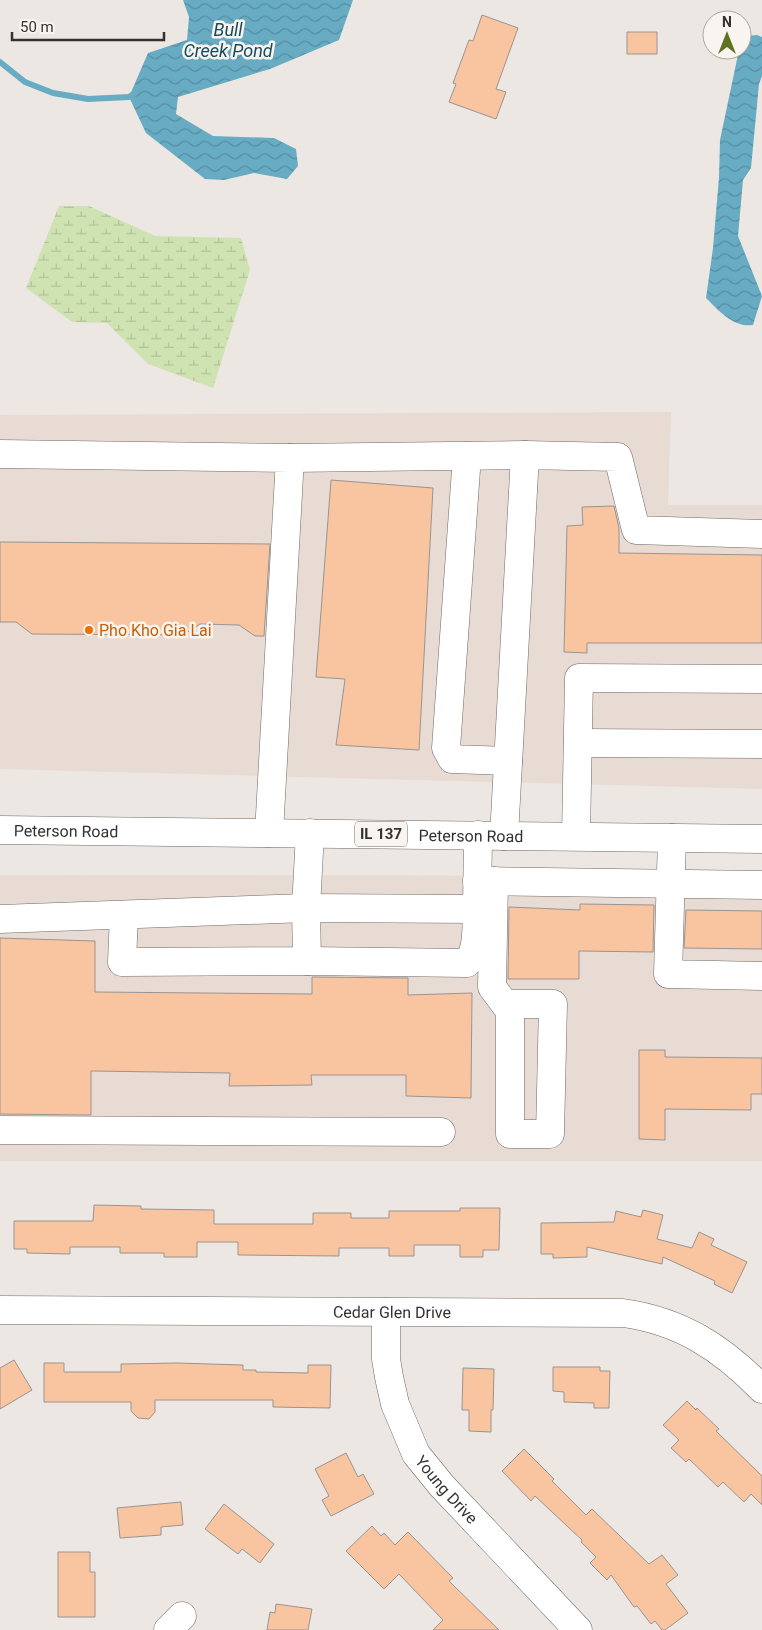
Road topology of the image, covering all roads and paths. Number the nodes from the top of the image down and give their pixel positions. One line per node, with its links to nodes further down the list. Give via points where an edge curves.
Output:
1 (0, 454): 4 (street)
2 (525, 455): 3 (street); 5 (street, via 618,457 636,530); 9 (street)
3 (467, 456): 4 (street); 9 (street, via 446,748 452,759)
4 (290, 458): 11 (street)
5 (762, 534)
6 (762, 679): 7 (street, via 579,678)
7 (578, 743): 8 (street); 14 (street)
8 (762, 744)
9 (508, 761): 13 (street)
10 (0, 830): 11 (street, Peterson Road / IL 137)
11 (269, 833): 12 (street, Peterson Road / IL 137)
12 (310, 833): 13 (street, Peterson Road / IL 137); 20 (street)
13 (491, 835): 14 (street, Peterson Road / IL 137); 17 (street)
14 (576, 836): 15 (street, Peterson Road / IL 137)
15 (672, 838): 16 (street, Peterson Road / IL 137); 18 (street)
16 (762, 838)
17 (486, 881): 18 (street); 21 (street); 26 (street, via 492,987)
18 (670, 883): 19 (street); 25 (street, via 668,974)
19 (762, 885)
20 (306, 908): 21 (street); 22 (street); 24 (street)
21 (477, 908): 24 (street, via 475,945 467,963)
22 (124, 915): 23 (street); 24 (street, via 122,962)
23 (0, 919)
24 (307, 961)
25 (762, 976)
26 (505, 1004): 26 (street, via 510,1011 510,1134 550,1134 553,1004)
27 (0, 1130): 28 (street)
28 (440, 1132)
29 (0, 1310): 30 (street, Cedar Glen Drive)
30 (386, 1312): 31 (street, Cedar Glen Drive, via 623,1313 652,1318 686,1331 716,1348); 32 (street, Young Drive, via 389,1377 395,1404 416,1454 437,1481)
31 (762, 1389)
32 (578, 1630)

